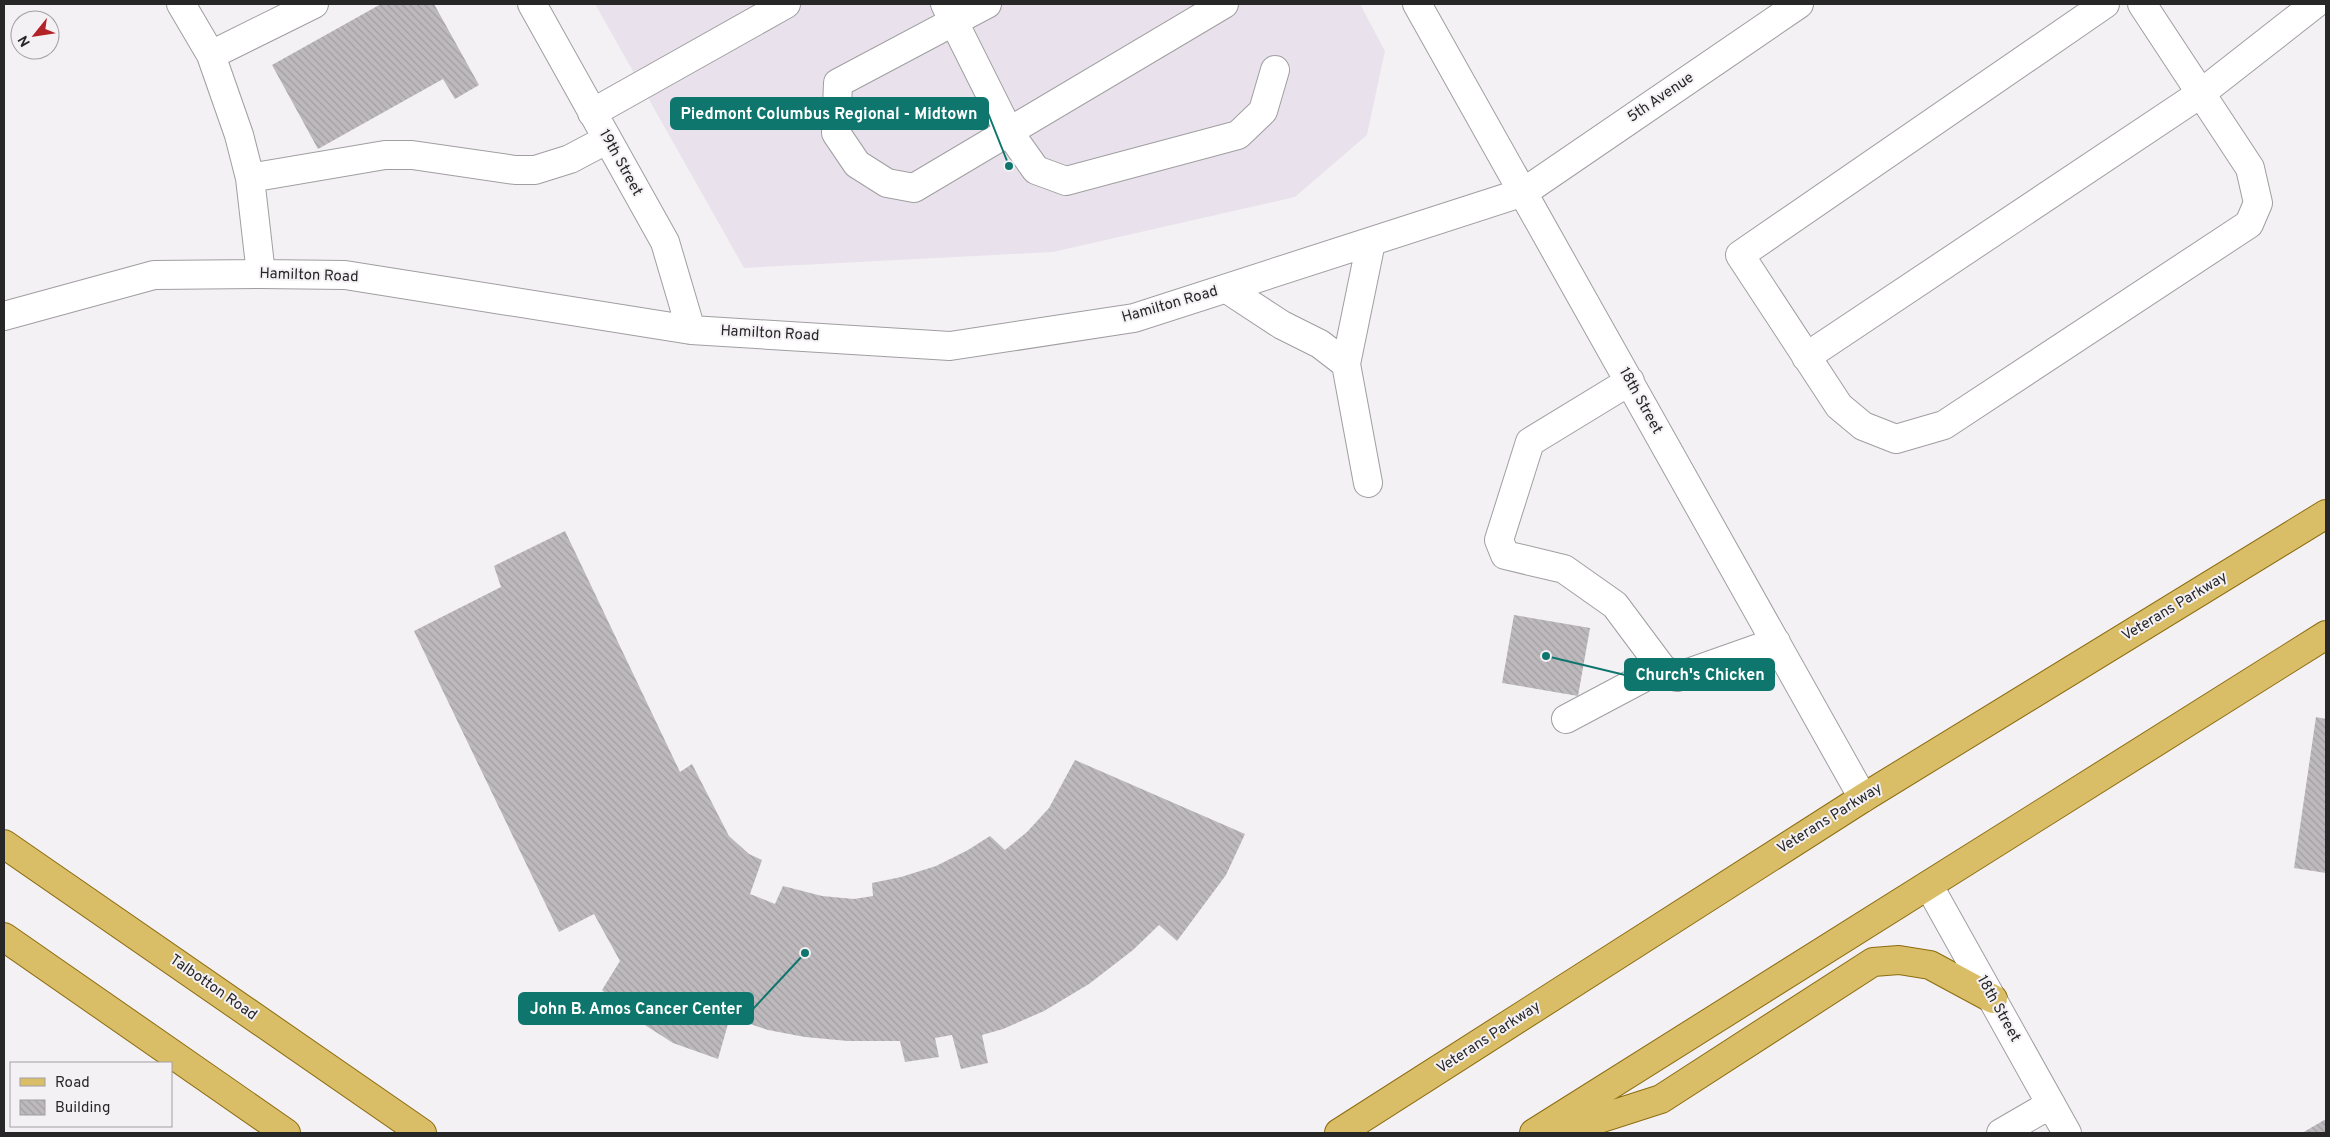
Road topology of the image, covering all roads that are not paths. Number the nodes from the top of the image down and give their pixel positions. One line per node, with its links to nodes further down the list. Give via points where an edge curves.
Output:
1 (181, 4): 13 (street)
2 (314, 4): 13 (street)
3 (532, 4): 16 (street, 19th Street)
4 (786, 4): 16 (street)
5 (987, 4): 12 (street)
6 (1224, 4): 17 (street)
7 (1417, 4): 20 (street, 18th Street)
8 (1799, 4): 20 (street, 5th Avenue)
9 (2105, 4): 26 (street, via 1740,256)
10 (2142, 4): 15 (street)
11 (2314, 4): 15 (street)
12 (949, 12): 17 (street); 17 (street, via 838,83 836,133 857,164 887,184 914,188)
13 (211, 55): 19 (street)
14 (1275, 70): 17 (street, via 1263,111 1238,135 1066,181 1036,170)
15 (2200, 94): 26 (street); 26 (street, via 2250,168 2258,203 2249,224 1944,425 1896,439 1863,426 1839,406)
16 (592, 113): 18 (street, 19th Street)
17 (1009, 132)
18 (606, 140): 19 (street, via 570,159 535,170 412,155 385,155); 25 (street, 19th Street, via 665,242)
19 (250, 178): 22 (street)
20 (1524, 192): 21 (street, Hamilton Road); 28 (street, 18th Street)
21 (1372, 242): 23 (street, Hamilton Road); 27 (street)
22 (261, 274): 24 (street, Hamilton Road, via 154,275); 25 (street, Hamilton Road, via 345,275)
23 (1227, 289): 25 (street, Hamilton Road, via 1134,318 950,346); 27 (street, via 1282,325 1320,344)
24 (4, 316)
25 (691, 330)
26 (1806, 356)
27 (1346, 364): 29 (street)
28 (1630, 382): 32 (street, 18th Street); 33 (street, via 1530,442 1499,540 1506,555 1564,569 1615,605)
29 (1368, 483)
30 (2326, 514): 35 (main road, Veterans Parkway)
31 (2326, 635): 37 (main road)
32 (1776, 642): 33 (street, via 1677,677); 35 (street, 18th Street)
33 (1662, 668): 34 (street)
34 (1566, 719)
35 (1863, 798): 43 (main road, Veterans Parkway)
36 (4, 844): 42 (main road, Talbotton Road)
37 (1929, 886): 39 (street, 18th Street); 44 (main road)
38 (4, 937): 41 (main road)
39 (1993, 1000): 40 (street, 18th Street); 45 (main road, via 1930,965 1899,960 1873,962 1661,1099)
40 (2051, 1104): 46 (street); 47 (street, 18th Street)
41 (286, 1133)
42 (422, 1133)
43 (1339, 1133)
44 (1534, 1133)
45 (1555, 1133)
46 (2001, 1133)
47 (2067, 1133)

